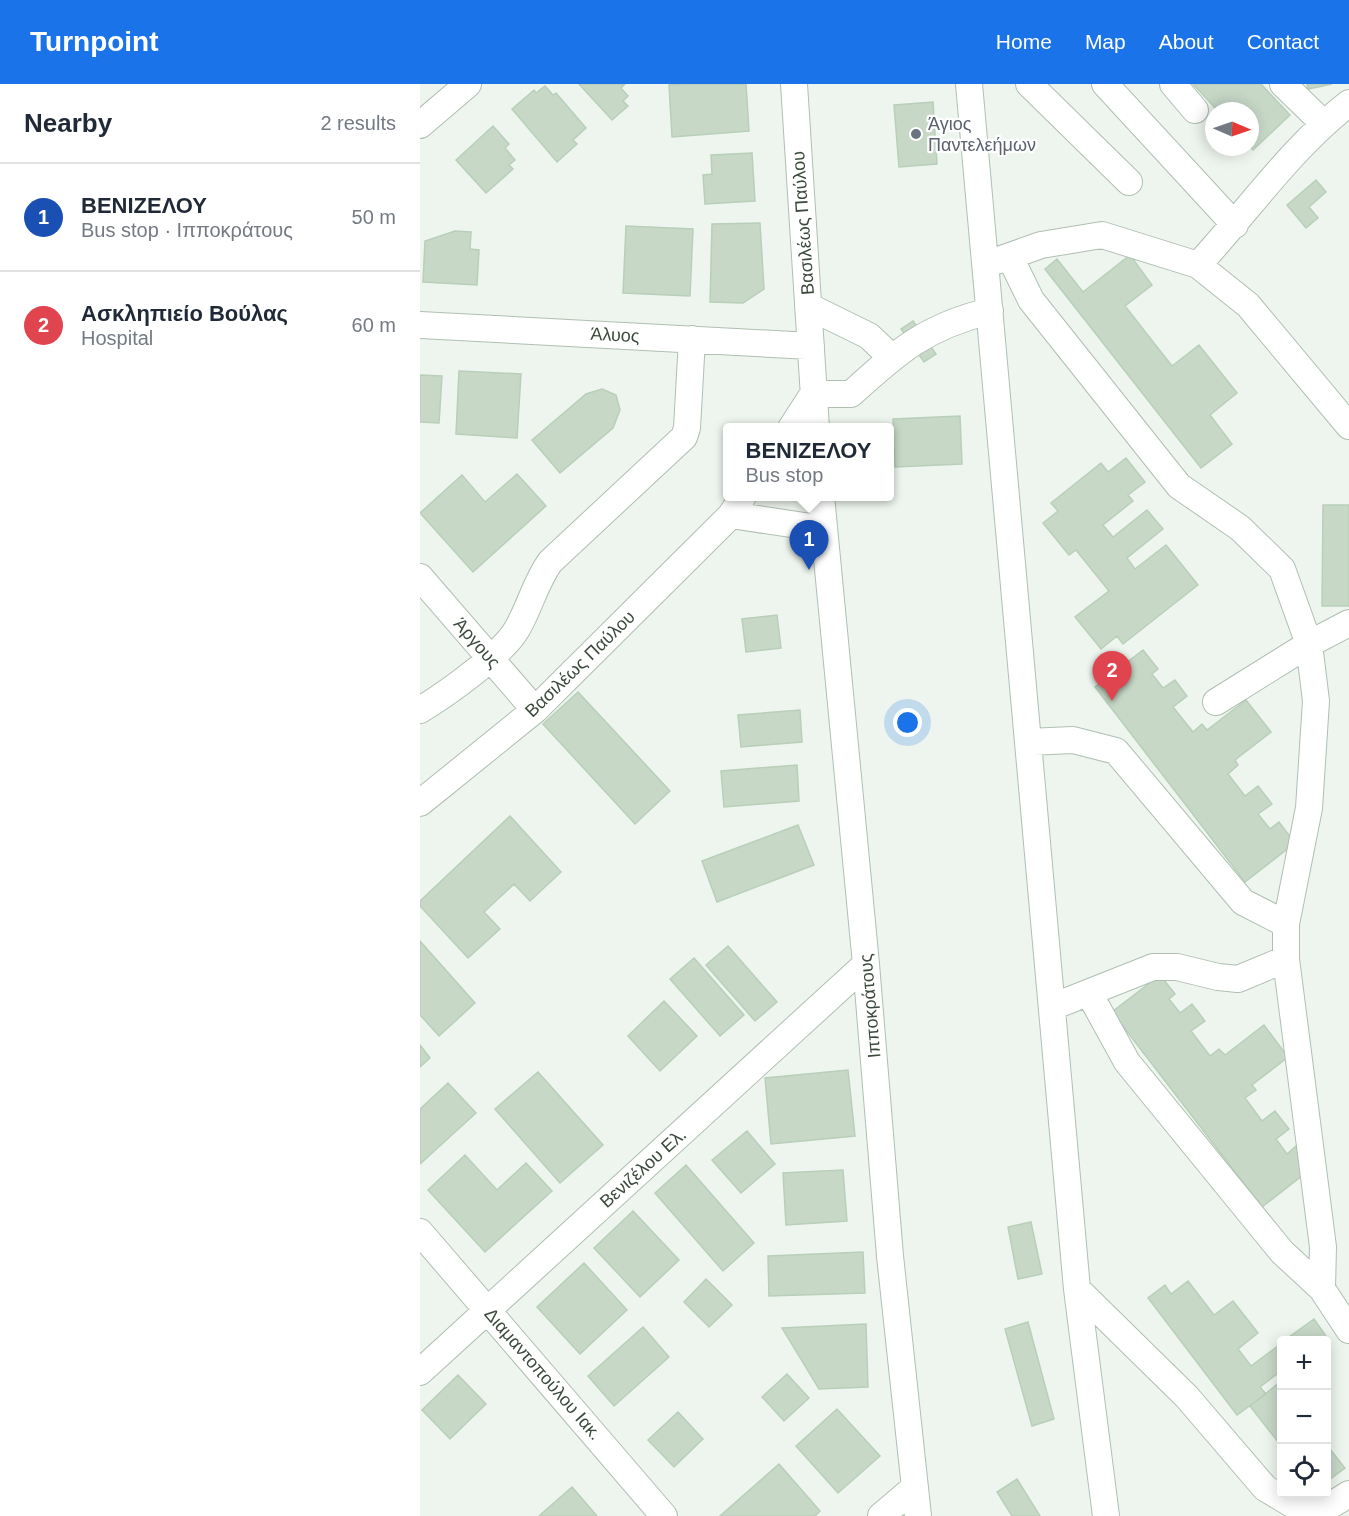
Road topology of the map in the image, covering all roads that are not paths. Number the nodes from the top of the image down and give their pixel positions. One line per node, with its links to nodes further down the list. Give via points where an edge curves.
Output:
1 (468, 84): 11 (street)
2 (794, 84): 16 (street, Βασιλέως Παύλου)
3 (969, 84): 14 (street)
4 (1029, 84): 12 (street)
5 (1104, 84): 13 (street)
6 (1173, 84): 9 (street)
7 (1283, 84): 10 (street)
8 (1349, 104): 10 (street)
9 (1195, 111)
10 (1323, 123): 13 (street, via 1274,174)
11 (420, 125)
12 (1129, 182)
13 (1235, 225): 15 (street)
14 (998, 260): 15 (street, via 1041,245 1102,235); 17 (street); 31 (street, via 1179,486 1240,528 1282,569)
15 (1198, 265): 25 (street, via 1248,305)
16 (808, 306): 20 (street, Βασιλέως Παύλου); 21 (street, via 869,336)
17 (990, 311): 21 (street, via 954,320); 36 (street)
18 (420, 325): 19 (street, Άλυος)
19 (692, 339): 20 (street, Άλυος); 32 (street, via 684,437 550,562 537,581 516,631)
20 (811, 346): 22 (street, Βασιλέως Παύλου)
21 (891, 357): 22 (street, via 851,394)
22 (813, 394): 23 (street); 24 (street)
23 (794, 423)
24 (816, 423)
25 (1349, 426)
26 (821, 501): 28 (street, Ιπποκράτους)
27 (737, 506): 28 (street, Βασιλέως Παύλου); 35 (street, Βασιλέως Παύλου)
28 (824, 529): 40 (street, Ιπποκράτους)
29 (420, 577): 32 (street, Άργους)
30 (1349, 623): 31 (street)
31 (1309, 644): 33 (street); 38 (street, via 1316,701 1309,808)
32 (491, 658): 34 (street); 35 (street, Άργους)
33 (1216, 702)
34 (420, 710)
35 (535, 710): 37 (street, Βασιλέως Παύλου)
36 (1028, 742): 38 (street, via 1073,740 1116,751 1243,902); 42 (street)
37 (420, 803)
38 (1286, 924): 39 (street)
39 (1286, 959): 41 (street, via 1238,979 1178,967 1153,967); 45 (street, via 1323,1246)
40 (866, 964): 46 (street, Βενιζέλου Ελ.); 49 (street, Ιπποκράτους)
41 (1089, 993): 42 (street); 45 (street, via 1127,1062 1282,1252)
42 (1052, 1007): 44 (street)
43 (420, 1232): 46 (street, Διαμαντοπούλου Ιακ.)
44 (1077, 1289): 51 (street, via 1187,1397 1265,1488); 55 (street)
45 (1322, 1289): 47 (street)
46 (488, 1310): 48 (street, Βενιζέλου Ελ.); 52 (street, Διαμαντοπούλου Ιακ.)
47 (1349, 1330)
48 (420, 1372)
49 (914, 1488): 53 (street); 54 (street, Ιπποκράτους)
50 (1349, 1494): 51 (street, via 1323,1510)
51 (1295, 1506): 56 (street)
52 (664, 1516)
53 (881, 1516)
54 (918, 1516)
55 (1106, 1516)
56 (1269, 1516)

